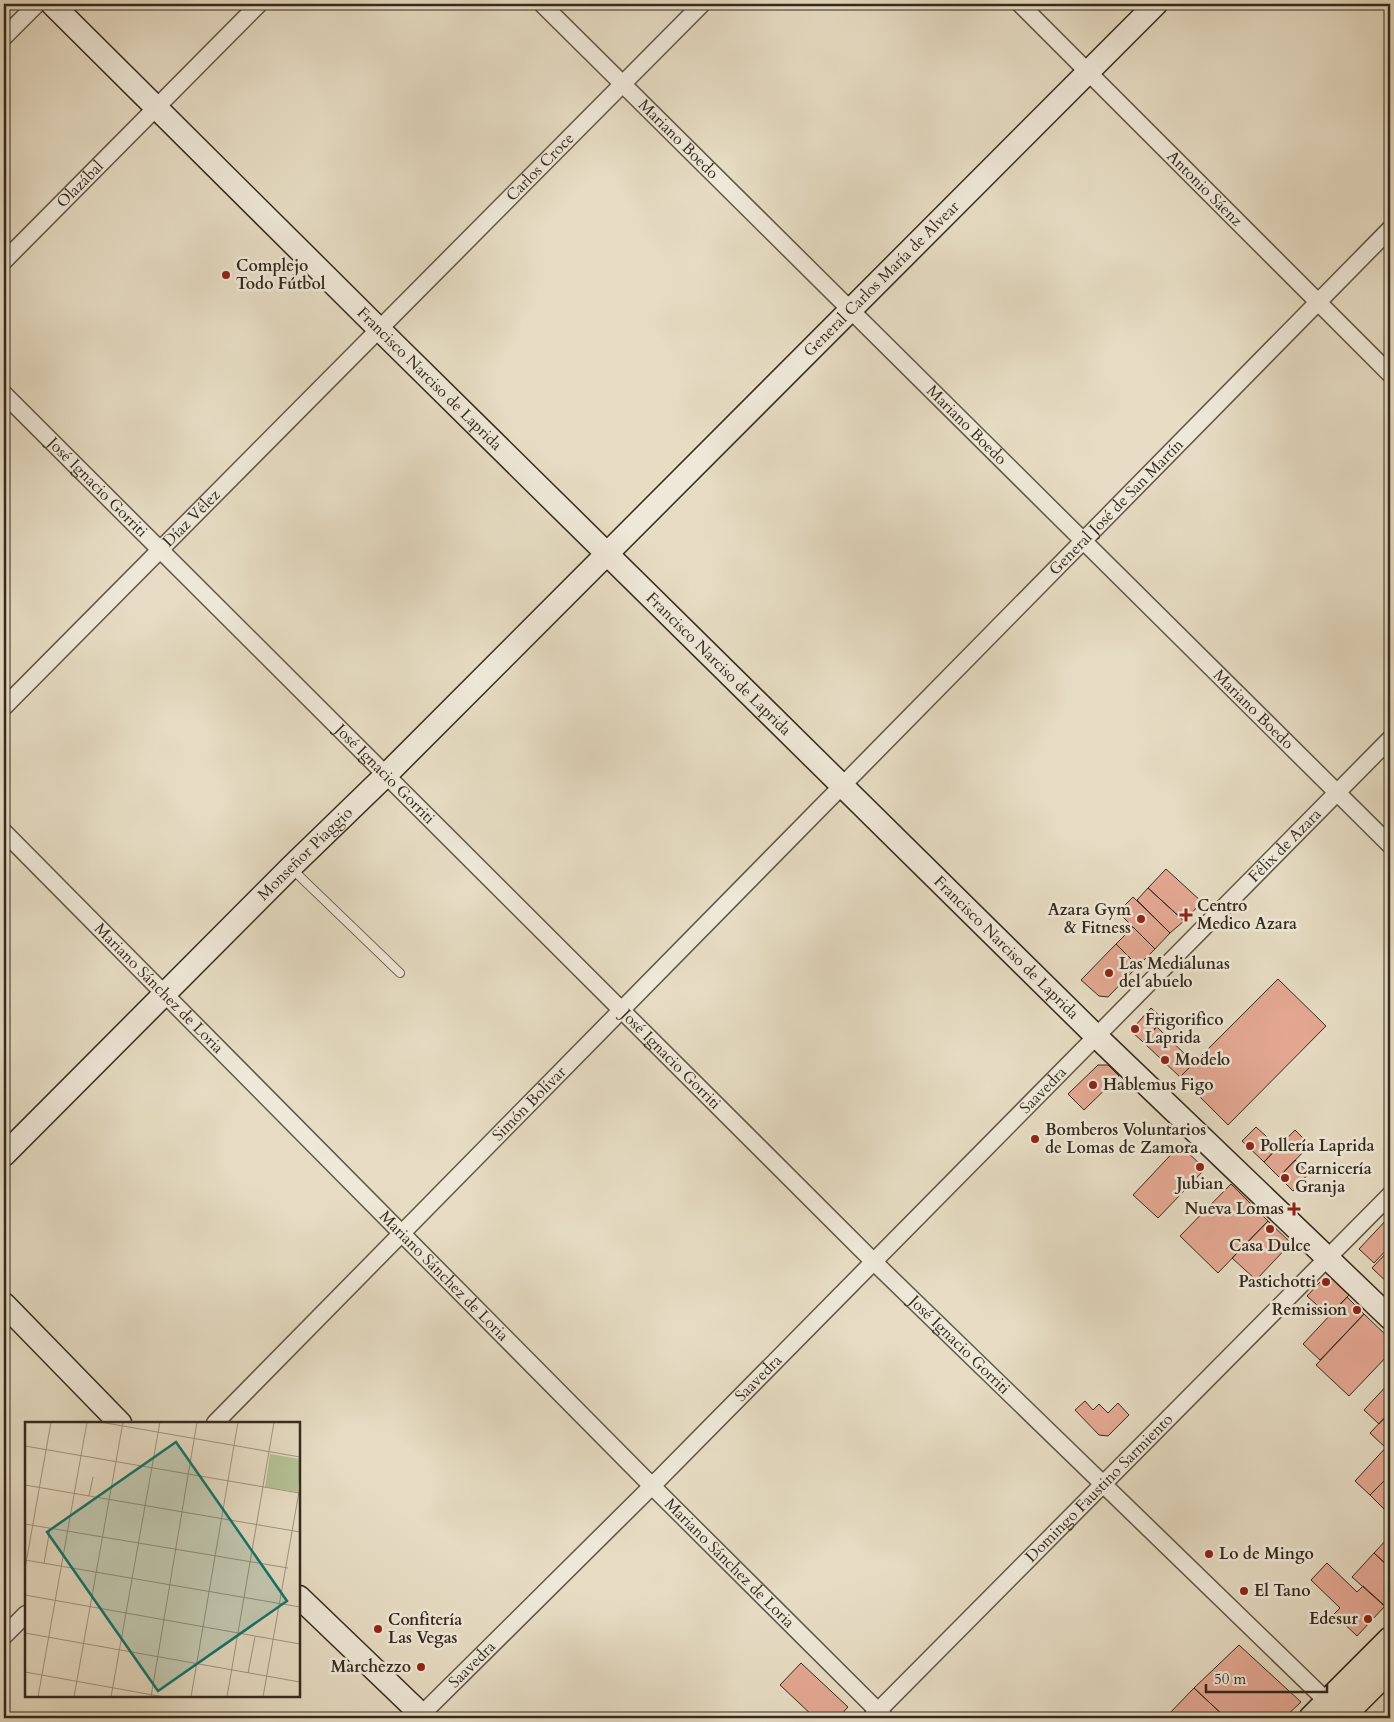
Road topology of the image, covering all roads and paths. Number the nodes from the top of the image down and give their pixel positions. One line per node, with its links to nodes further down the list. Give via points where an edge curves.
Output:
1 (37, 4): 8 (street)
2 (52, 4): 11 (street, Francisco Narciso de Laprida)
3 (259, 4): 11 (street, Olazábal)
4 (542, 4): 10 (street, Mariano Boedo)
5 (702, 4): 10 (street, Carlos Croce)
6 (1020, 4): 9 (street, Antonio Sáenz)
7 (1156, 4): 9 (street, General Carlos María de Alvear)
8 (4, 37)
9 (1088, 71): 14 (street, Antonio Sáenz); 15 (street, General Carlos María de Alvear)
10 (623, 84): 15 (street, Mariano Boedo); 16 (street, Carlos Croce)
11 (156, 108): 13 (street, Olazábal); 16 (street, Francisco Narciso de Laprida)
12 (1390, 229): 14 (street, General José de San Martín)
13 (4, 261)
14 (1319, 303): 17 (street, Antonio Sáenz); 19 (street, General José de San Martín)
15 (850, 310): 19 (street, Mariano Boedo); 21 (street, General Carlos María de Alvear)
16 (379, 329): 20 (street, Díaz Vélez); 21 (street, Francisco Narciso de Laprida)
17 (1390, 374)
18 (4, 394): 20 (street, José Ignacio Gorriti)
19 (1084, 541): 25 (street, General José de San Martín); 26 (street, Mariano Boedo)
20 (160, 550): 22 (street, Díaz Vélez); 24 (street, José Ignacio Gorriti)
21 (607, 553): 24 (street, Monseñor Piaggio); 25 (street, Francisco Narciso de Laprida)
22 (4, 707)
23 (1390, 740): 26 (street, Félix de Azara)
24 (386, 775): 29 (street, Monseñor Piaggio); 32 (street, José Ignacio Gorriti)
25 (844, 786): 32 (street, Simón Bolívar); 33 (street, Francisco Narciso de Laprida)
26 (1338, 793): 28 (street, Mariano Boedo); 33 (street, Félix de Azara)
27 (4, 832): 31 (street, Mariano Sánchez de Loria)
28 (1390, 845)
29 (291, 867): 30 (lane); 31 (street, Monseñor Piaggio)
30 (400, 973)
31 (165, 994): 34 (street, Monseñor Piaggio); 36 (street, Mariano Sánchez de Loria)
32 (622, 1011): 36 (street, Simón Bolívar); 38 (street, José Ignacio Gorriti)
33 (1097, 1037): 37 (street, Francisco Narciso de Laprida); 38 (street, Saavedra)
34 (4, 1155)
35 (1390, 1195): 37 (street, Domingo Faustino Sarmiento)
36 (402, 1234): 42 (street, Simón Bolívar); 44 (street, Mariano Sánchez de Loria)
37 (1328, 1259): 40 (street, Francisco Narciso de Laprida); 43 (street, Domingo Faustino Sarmiento)
38 (874, 1262): 43 (street, José Ignacio Gorriti); 44 (street, Saavedra)
39 (4, 1304): 41 (street)
40 (1390, 1318)
41 (119, 1422)
42 (216, 1422)
43 (1104, 1484): 50 (street, José Ignacio Gorriti); 51 (street, Domingo Faustino Sarmiento)
44 (652, 1486): 51 (street, Mariano Sánchez de Loria); 52 (street, Saavedra)
45 (300, 1598): 52 (street)
46 (25, 1615): 47 (street)
47 (4, 1636)
48 (1390, 1640): 50 (main road)
49 (1390, 1668): 50 (main road)
50 (1334, 1715)
51 (878, 1716)
52 (421, 1717)

